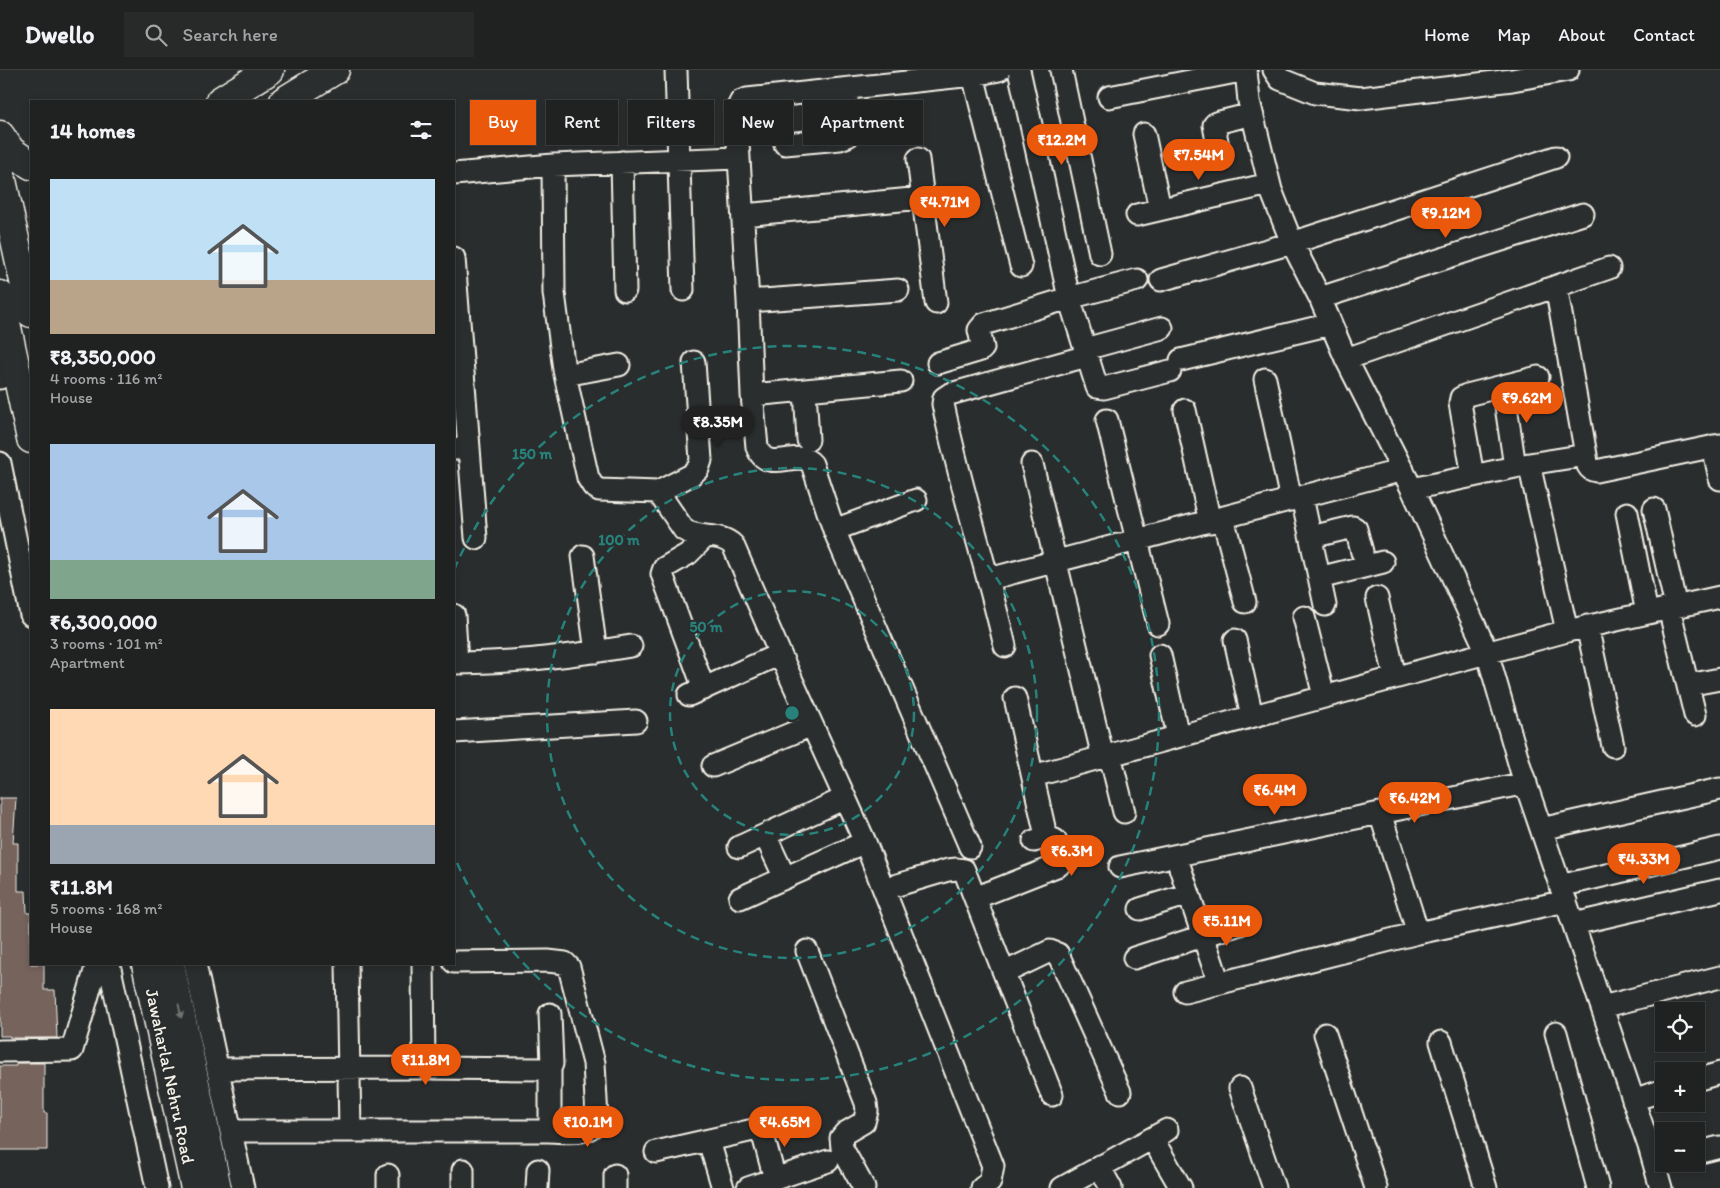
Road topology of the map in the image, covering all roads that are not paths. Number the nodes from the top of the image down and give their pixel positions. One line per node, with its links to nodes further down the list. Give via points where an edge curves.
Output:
1 (270, 70): 14 (main road)
2 (335, 70): 15 (main road)
3 (676, 70): 24 (street)
4 (999, 70): 11 (street)
5 (1019, 70): 50 (street)
6 (1061, 70): 38 (street)
7 (1246, 70): 13 (street); 16 (street)
8 (1274, 70): 9 (street, via 1280,79 1315,94 1361,98)
9 (1568, 70)
10 (923, 75): 11 (street); 12 (street)
11 (972, 75): 40 (street)
12 (846, 89): 19 (street, via 848,136); 22 (street, via 741,101 736,111)
13 (1109, 97)
14 (222, 100)
15 (286, 100)
16 (1252, 114): 20 (street, via 1216,123); 30 (street)
17 (1144, 134): 32 (street)
18 (0, 135): 26 (main road, via 11,151)
19 (793, 143)
20 (1218, 147)
21 (1556, 157): 37 (street)
22 (738, 158): 24 (street); 35 (street)
23 (918, 159): 31 (street)
24 (680, 160): 25 (street); 47 (street)
25 (622, 162): 27 (street); 46 (street)
26 (30, 165)
27 (553, 165): 29 (street); 64 (street, via 554,293)
28 (0, 170): 36 (main road)
29 (455, 174)
30 (1269, 184): 32 (street); 37 (street)
31 (922, 198): 35 (street); 53 (street)
32 (1160, 209): 34 (street)
33 (1583, 214): 51 (street)
34 (1137, 215)
35 (743, 216): 52 (street)
36 (14, 226): 39 (main road)
37 (1292, 243): 43 (street); 51 (street)
38 (1100, 254)
39 (17, 259): 54 (main road)
40 (1021, 266)
41 (1609, 268): 44 (street)
42 (1137, 280): 50 (street)
43 (1160, 280)
44 (1556, 286): 60 (street); 78 (street)
45 (455, 287): 58 (street)
46 (625, 290)
47 (684, 290)
48 (898, 290): 52 (street)
49 (0, 295): 57 (main road)
50 (1069, 298): 59 (street); 62 (street, via 984,324 979,330 981,350)
51 (1320, 298): 55 (street)
52 (748, 302): 71 (street)
53 (936, 303)
54 (30, 309)
55 (1331, 324): 59 (street, via 1100,389); 60 (street)
56 (1162, 328): 59 (street)
57 (10, 340): 65 (street); 74 (main road)
58 (457, 345): 77 (street)
59 (1086, 353): 102 (street, via 944,398 953,451)
60 (1346, 359): 82 (street)
61 (694, 362): 86 (street, via 701,460 691,475)
62 (938, 363)
63 (619, 365): 64 (street)
64 (565, 375): 86 (street, via 588,478 593,486 606,492)
65 (0, 376)
66 (1538, 378): 69 (street)
67 (1265, 379): 87 (street)
68 (901, 381): 70 (street)
69 (1503, 386): 81 (street); 83 (street, via 1463,396 1460,401)
70 (805, 390): 71 (street); 75 (street)
71 (752, 395): 92 (street, via 759,454 770,460 809,460)
72 (1185, 410): 91 (street)
73 (1107, 420): 96 (street)
74 (30, 435)
75 (808, 440)
76 (1717, 446): 78 (street, via 1596,471 1588,467); 84 (street)
77 (461, 448): 95 (street)
78 (1586, 455): 81 (street)
79 (0, 463): 108 (street)
80 (1032, 464): 99 (street)
81 (1522, 465): 83 (street); 112 (street)
82 (1403, 470): 85 (street); 87 (street)
83 (1473, 476): 85 (street)
84 (1720, 479)
85 (1412, 490): 117 (street)
86 (658, 492): 93 (street, via 684,530)
87 (1296, 499): 91 (street); 94 (street)
88 (916, 500): 92 (street)
89 (1654, 509): 107 (street)
90 (1628, 512): 109 (street)
91 (1216, 520): 96 (street); 105 (street)
92 (834, 530): 145 (street)
93 (706, 536): 118 (street, via 726,539 733,545); 118 (street, via 688,554 664,568 662,574 696,692)
94 (1311, 537): 97 (street, via 1353,526); 101 (street)
95 (476, 538)
96 (1136, 541): 99 (street); 111 (street)
97 (1362, 552)
98 (583, 556): 116 (street)
99 (1056, 562): 102 (street); 133 (street)
100 (1383, 562): 101 (street)
101 (1320, 578): 106 (street)
102 (989, 579): 115 (street)
103 (1720, 597): 107 (street)
104 (1377, 598): 121 (street)
105 (1245, 602)
106 (1325, 605)
107 (1672, 608): 109 (street); 123 (street)
108 (30, 610)
109 (1647, 613): 112 (street)
110 (1304, 617): 124 (street)
111 (1158, 624)
112 (1577, 628): 117 (street); 132 (street)
113 (1235, 640): 127 (street)
114 (631, 646): 116 (street)
115 (1006, 646)
116 (596, 652): 120 (street)
117 (1487, 652): 121 (street); 136 (street)
118 (780, 654): 129 (street)
119 (1160, 655): 131 (street)
120 (455, 663)
121 (1395, 677): 124 (street)
122 (1720, 678): 123 (street)
123 (1688, 684): 126 (street)
124 (1324, 696): 127 (street)
125 (1015, 698): 135 (street)
126 (1695, 715)
127 (1252, 716): 131 (street)
128 (636, 720): 130 (street)
129 (812, 726): 134 (street); 138 (street)
130 (455, 732)
131 (1178, 736): 133 (street)
132 (1613, 746)
133 (1106, 756): 135 (street); 139 (street)
134 (713, 766)
135 (1033, 776): 155 (street, via 1039,834 1055,840 1061,855 1059,865)
136 (1526, 783): 140 (street); 141 (street)
137 (1720, 789): 141 (street)
138 (845, 798): 142 (street); 143 (street)
139 (1124, 812)
140 (1380, 813): 147 (street); 159 (street)
141 (1541, 829): 152 (street)
142 (765, 835): 144 (street); 149 (street)
143 (865, 842): 149 (street); 150 (street)
144 (739, 847)
145 (970, 847)
146 (1720, 848): 152 (street)
147 (1176, 856): 148 (street); 153 (street)
148 (1120, 867)
149 (785, 878): 154 (street)
150 (884, 889): 155 (street, via 957,869 964,870); 213 (street, via 993,1166 990,1182)
151 (1720, 890): 158 (street)
152 (1563, 893): 158 (street); 159 (street)
153 (1189, 894): 156 (street); 160 (street)
154 (740, 898)
155 (975, 898): 171 (street)
156 (1140, 909)
157 (1240, 924): 160 (street)
158 (1574, 924): 175 (street)
159 (1418, 932): 173 (street)
160 (1203, 935): 162 (street); 173 (street)
161 (807, 951): 212 (street, via 866,1103 864,1122 841,1138 842,1148)
162 (1134, 958)
163 (455, 962): 196 (street, via 548,961 565,963 569,967 594,1063 597,1119 596,1124 584,1130)
164 (97, 965): 180 (street, via 72,1050)
165 (109, 965): 207 (street)
166 (146, 965): 208 (main road, Jawaharlal Nehru Road)
167 (170, 965): 209 (main road, Jawaharlal Nehru Road, one-way to 209)
168 (194, 965): 184 (street)
169 (347, 965): 181 (street)
170 (423, 965): 182 (street)
171 (1004, 973): 188 (street, via 1050,951 1058,954); 190 (street)
172 (1720, 977): 175 (street)
173 (1219, 983): 174 (street)
174 (1186, 992)
175 (1602, 1007): 191 (street)
176 (550, 1014): 183 (street)
177 (1556, 1033): 220 (street)
178 (1326, 1034): 218 (street)
179 (1442, 1042): 219 (street)
180 (0, 1052)
181 (348, 1068): 182 (street); 184 (street); 195 (street)
182 (424, 1068): 183 (street)
183 (550, 1068): 196 (street)
184 (218, 1069): 194 (street)
185 (1720, 1073): 186 (street)
186 (1705, 1077)
187 (1240, 1088): 217 (street)
188 (1120, 1092)
189 (1655, 1093): 191 (street)
190 (1052, 1095)
191 (1633, 1100): 201 (street)
192 (793, 1121): 193 (street)
193 (761, 1128): 197 (street); 205 (street)
194 (230, 1131): 195 (street); 210 (street)
195 (350, 1131): 196 (street)
196 (550, 1131)
197 (708, 1141): 200 (street); 211 (street)
198 (1720, 1147): 199 (street)
199 (1705, 1151)
200 (656, 1152)
201 (1655, 1154)
202 (828, 1160): 205 (street)
203 (1099, 1166): 214 (street); 215 (street); 216 (street, via 1160,1134)
204 (1660, 1172): 221 (street)
205 (775, 1179): 206 (street)
206 (752, 1187)
207 (158, 1188)
208 (195, 1188)
209 (217, 1188)
210 (242, 1188)
211 (723, 1188)
212 (864, 1188)
213 (982, 1188)
214 (1062, 1188)
215 (1111, 1188)
216 (1181, 1188)
217 (1274, 1188)
218 (1376, 1188)
219 (1486, 1188)
220 (1598, 1188)
221 (1661, 1188)

